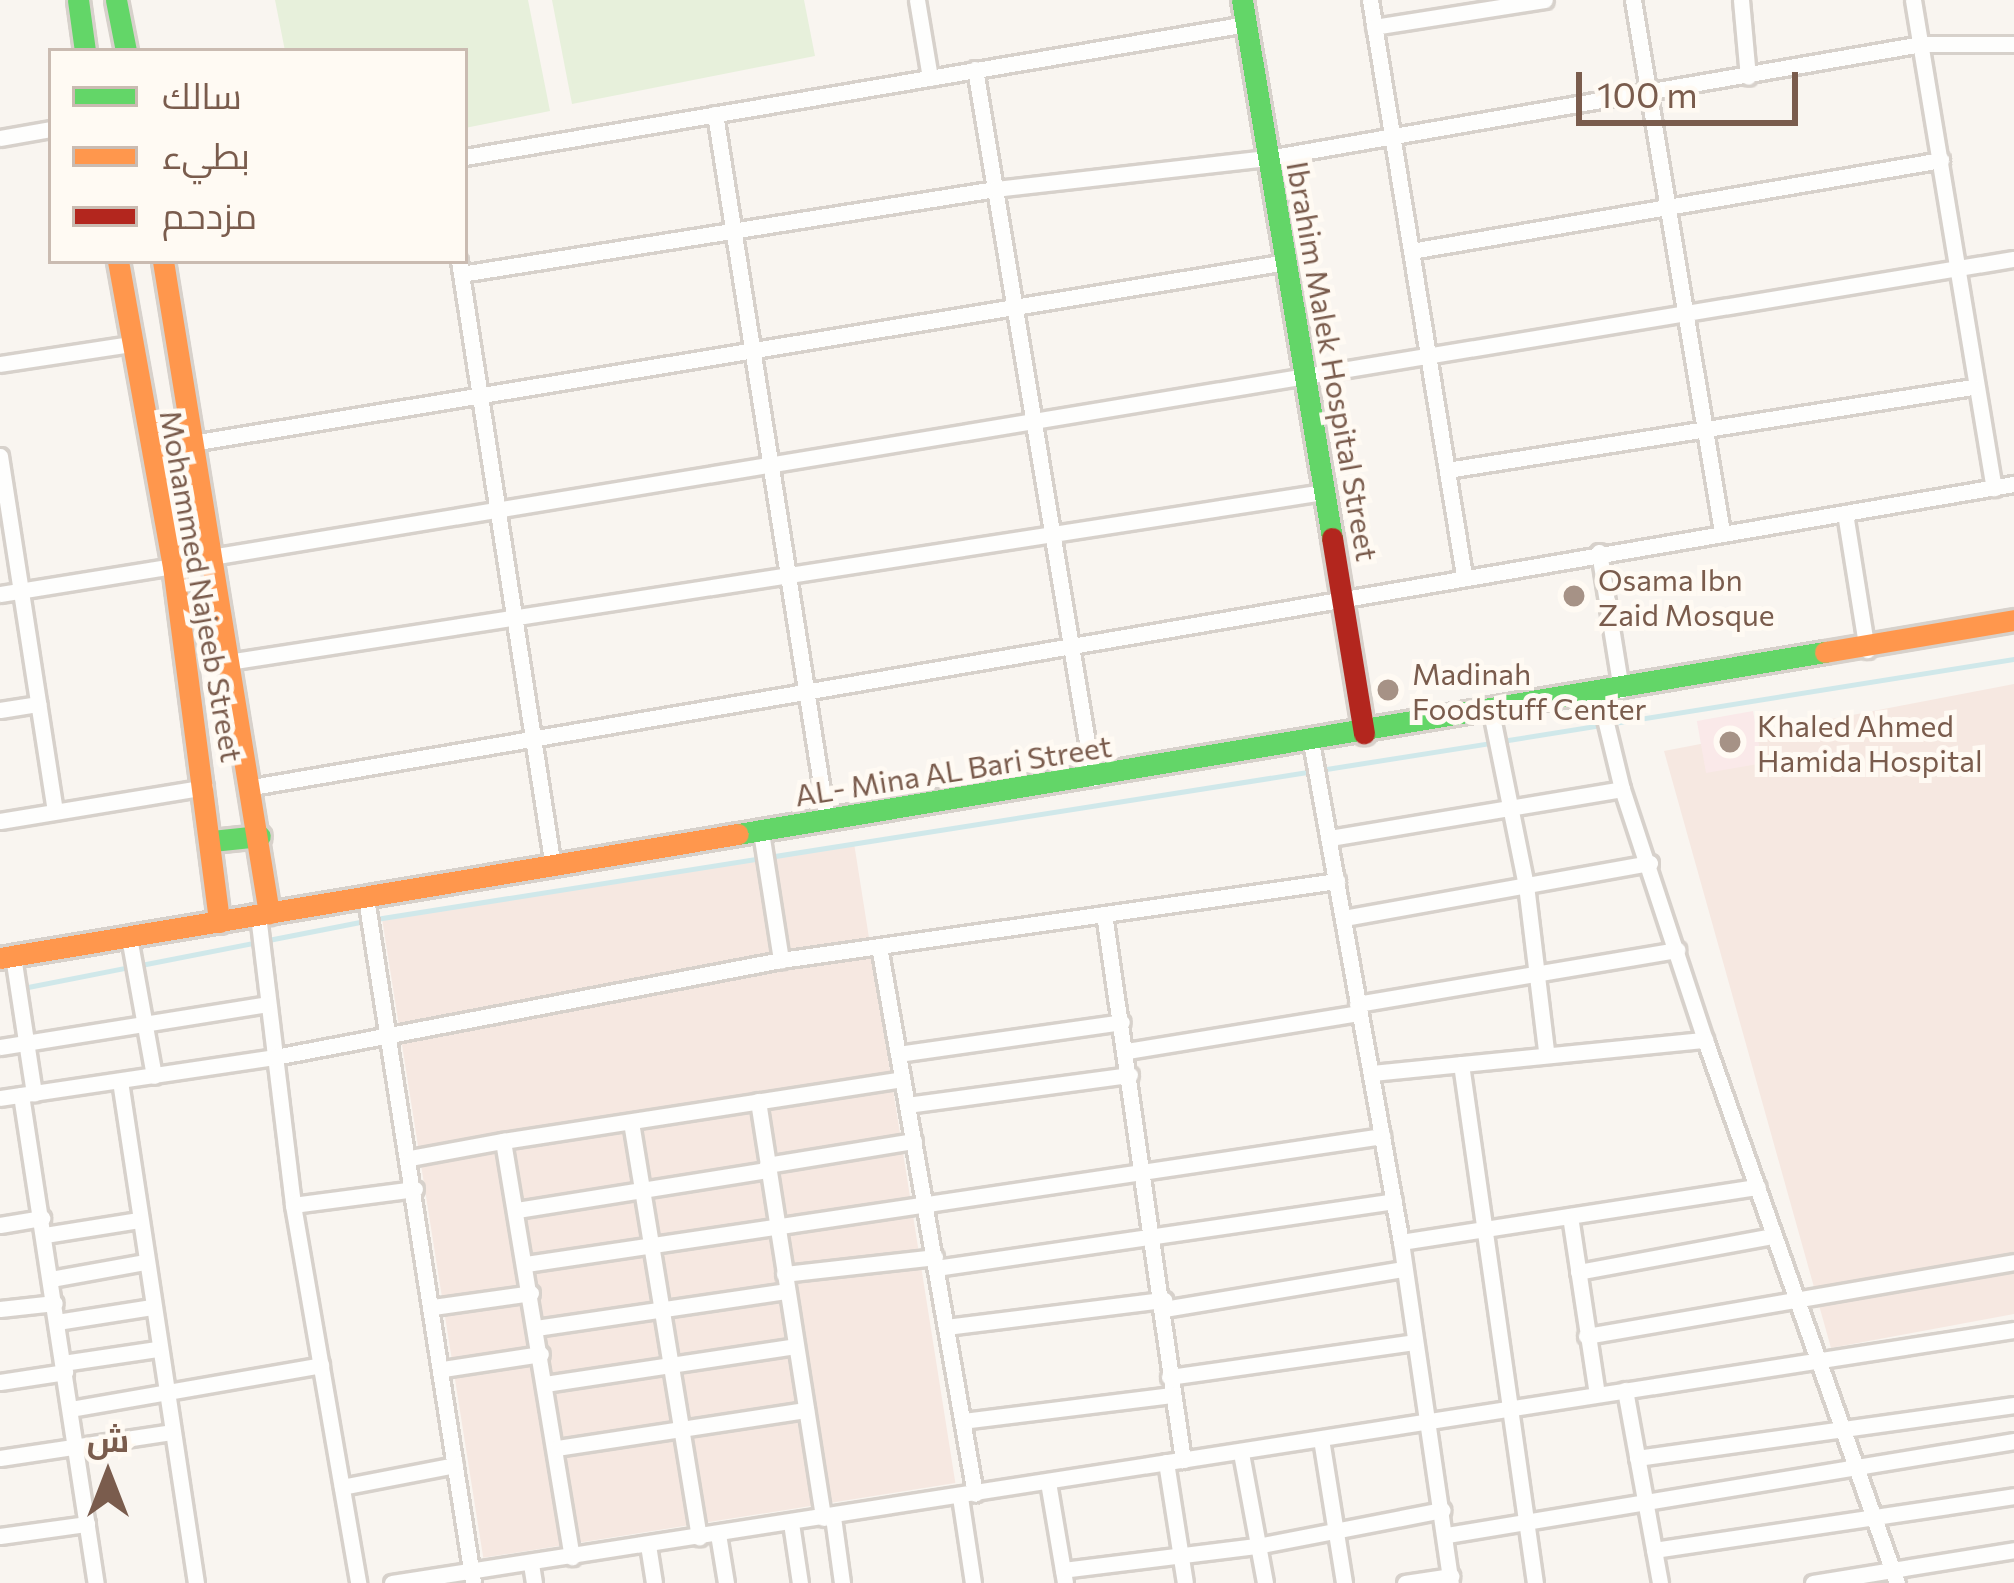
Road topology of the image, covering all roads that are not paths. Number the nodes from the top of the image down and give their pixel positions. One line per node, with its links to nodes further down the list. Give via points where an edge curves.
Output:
1 (78, 0): 14 (main road)
2 (116, 0): 15 (main road)
3 (917, 0): 18 (street)
4 (1242, 0): 10 (main road, Ibrahim Malek Hospital Street)
5 (1370, 0): 11 (street)
6 (1545, 0): 11 (street)
7 (1634, 0): 19 (street)
8 (1742, 0): 17 (street)
9 (1913, 0): 12 (street)
10 (1246, 24): 16 (street); 25 (main road, Ibrahim Malek Hospital Street)
11 (1374, 27): 23 (street)
12 (1921, 44): 13 (street); 17 (street); 26 (street)
13 (2014, 44)
14 (85, 48)
15 (125, 48)
16 (975, 69): 18 (street); 27 (street)
17 (1748, 76): 19 (street)
18 (930, 77): 20 (street)
19 (1652, 94): 23 (street); 28 (street)
20 (715, 114): 24 (street); 29 (street)
21 (48, 130): 22 (street)
22 (0, 138)
23 (1393, 138): 25 (street); 30 (street)
24 (468, 156)
25 (1268, 158): 27 (street); 32 (main road, Ibrahim Malek Hospital Street)
26 (1941, 160): 28 (street); 36 (street)
27 (995, 189): 29 (street); 37 (street)
28 (1668, 207): 30 (street); 38 (street)
29 (732, 231): 35 (street); 40 (street)
30 (1411, 251): 41 (street)
31 (2014, 259): 36 (street)
32 (1286, 262): 37 (street); 43 (main road, Ibrahim Malek Hospital Street)
33 (118, 264): 39 (main road, Mohammed Najeeb Street)
34 (163, 264): 48 (main road, Mohammed Najeeb Street)
35 (460, 268): 45 (street)
36 (1954, 272): 38 (street); 44 (street)
37 (1014, 306): 40 (street); 46 (street)
38 (1686, 315): 41 (street); 47 (street)
39 (131, 344): 42 (street); 62 (main road, Mohammed Najeeb Street)
40 (749, 348): 45 (street); 50 (street)
41 (1428, 357): 43 (street); 51 (street)
42 (0, 364)
43 (1302, 377): 46 (street); 55 (main road, Ibrahim Malek Hospital Street)
44 (1972, 387): 47 (street); 54 (street)
45 (478, 392): 48 (street); 56 (street)
46 (1032, 416): 50 (street); 59 (street)
47 (1705, 430): 51 (street); 58 (street)
48 (192, 443): 61 (main road, Mohammed Najeeb Street)
49 (0, 456): 52 (street)
50 (766, 461): 56 (street); 63 (street)
51 (1447, 470): 64 (street)
52 (2, 478): 65 (street)
53 (2014, 484): 54 (street)
54 (1994, 488): 57 (street)
55 (1324, 492): 59 (street); 67 (main road, Ibrahim Malek Hospital Street)
56 (498, 506): 61 (street); 68 (street)
57 (1845, 513): 58 (street); 73 (street)
58 (1722, 532): 60 (street)
59 (1052, 536): 63 (street); 72 (street)
60 (1599, 552): 64 (street); 76 (street)
61 (211, 557): 74 (main road, Mohammed Najeeb Street)
62 (173, 566): 65 (street); 84 (main road, Mohammed Najeeb Street)
63 (787, 572): 68 (street); 75 (street)
64 (1464, 575): 67 (street)
65 (23, 590): 66 (street); 77 (street)
66 (0, 594)
67 (1342, 596): 72 (street); 81 (main road, Ibrahim Malek Hospital Street)
68 (513, 618): 74 (street); 80 (street)
69 (2014, 620): 71 (main road)
70 (2014, 637): 71 (main road)
71 (1916, 641): 73 (main road, AL- Mina AL Bari Street)
72 (1069, 642): 75 (street); 83 (street)
73 (1867, 650): 76 (main road, AL- Mina AL Bari Street)
74 (228, 662): 85 (main road, Mohammed Najeeb Street)
75 (804, 687): 80 (street); 90 (street)
76 (1610, 692): 79 (main road, AL- Mina AL Bari Street); 86 (street)
77 (39, 704): 78 (street); 88 (street)
78 (0, 710)
79 (1491, 712): 81 (main road, AL- Mina AL Bari Street); 87 (street)
80 (534, 733): 85 (street); 96 (street)
81 (1364, 733): 82 (main road, AL- Mina AL Bari Street)
82 (1311, 742): 83 (main road, AL- Mina AL Bari Street); 93 (street)
83 (1093, 778): 90 (main road, AL- Mina AL Bari Street)
84 (205, 787): 88 (street); 94 (main road, Mohammed Najeeb Street)
85 (253, 787): 92 (main road, Mohammed Najeeb Street)
86 (1622, 789): 87 (street); 95 (street)
87 (1512, 808): 93 (street); 98 (street)
88 (55, 811): 89 (street)
89 (0, 821)
90 (826, 822): 91 (main road, AL- Mina AL Bari Street)
91 (761, 832): 96 (main road, AL- Mina AL Bari Street); 108 (street)
92 (260, 836): 94 (main road); 100 (main road, Mohammed Najeeb Street)
93 (1330, 838): 97 (street)
94 (212, 841): 103 (main road, Mohammed Najeeb Street)
95 (1650, 863): 98 (street); 106 (street)
96 (553, 867): 99 (main road, AL- Mina AL Bari Street)
97 (1337, 880): 101 (street); 102 (street)
98 (1526, 886): 102 (street); 109 (street)
99 (367, 898): 100 (main road, AL- Mina AL Bari Street); 114 (street)
100 (264, 914): 103 (main road, AL- Mina AL Bari Street); 110 (street)
101 (1104, 914): 105 (street); 112 (street)
102 (1344, 919): 111 (street)
103 (219, 922): 104 (main road, AL- Mina AL Bari Street)
104 (129, 937): 107 (main road, AL- Mina AL Bari Street); 113 (street)
105 (879, 946): 108 (street); 120 (street)
106 (1677, 950): 109 (street); 115 (street)
107 (6, 957): 116 (street)
108 (781, 960): 114 (street)
109 (1538, 975): 111 (street); 119 (street)
110 (268, 1004): 113 (street); 121 (street)
111 (1357, 1009): 118 (street); 123 (street)
112 (1122, 1022): 118 (street); 120 (street)
113 (145, 1024): 116 (street); 125 (street)
114 (390, 1030): 121 (street); 136 (street)
115 (1705, 1040): 119 (street); 139 (street)
116 (27, 1043): 117 (street); 128 (street)
117 (0, 1047)
118 (1127, 1051): 124 (street)
119 (1546, 1052): 122 (street)
120 (898, 1054): 126 (street)
121 (274, 1057): 125 (street); 144 (street)
122 (1460, 1064): 123 (street); 151 (street)
123 (1372, 1073): 133 (street)
124 (1130, 1075): 131 (street); 138 (street)
125 (154, 1076): 127 (street)
126 (902, 1078): 130 (street); 131 (street)
127 (120, 1081): 128 (street); 147 (street)
128 (27, 1094): 129 (street); 150 (street)
129 (0, 1098)
130 (758, 1101): 132 (street); 137 (street)
131 (907, 1105): 135 (street)
132 (632, 1122): 134 (street); 141 (street)
133 (1382, 1136): 138 (street); 143 (street)
134 (503, 1141): 136 (street); 145 (street)
135 (914, 1141): 137 (street); 142 (street)
136 (410, 1158): 140 (street)
137 (767, 1167): 141 (street); 148 (street)
138 (1140, 1172): 142 (street); 152 (street)
139 (1758, 1187): 146 (street); 153 (street)
140 (415, 1190): 144 (street); 169 (street)
141 (643, 1190): 145 (street); 155 (street)
142 (925, 1199): 148 (street); 157 (street)
143 (1394, 1201): 152 (street); 154 (street)
144 (292, 1204): 183 (street)
145 (517, 1210): 159 (street)
146 (1570, 1216): 151 (street); 161 (street)
147 (140, 1220): 150 (street); 156 (street)
148 (776, 1223): 155 (street); 163 (street)
149 (0, 1225): 150 (street)
150 (43, 1226): 162 (street)
151 (1480, 1230): 154 (street); 193 (street)
152 (1152, 1236): 157 (street); 167 (street)
153 (1772, 1236): 161 (street); 165 (street)
154 (1401, 1242): 160 (street)
155 (652, 1244): 159 (street); 171 (street)
156 (145, 1262): 162 (street); 168 (street)
157 (936, 1262): 163 (street); 173 (street)
158 (2014, 1262): 165 (street)
159 (526, 1264): 164 (street)
160 (1404, 1269): 167 (street); 177 (street)
161 (1578, 1271): 176 (street)
162 (51, 1279): 166 (street)
163 (785, 1282): 171 (street); 178 (street)
164 (531, 1293): 169 (street); 174 (street)
165 (1795, 1300): 176 (street); 181 (street)
166 (55, 1303): 170 (street); 172 (street)
167 (1164, 1304): 173 (street); 188 (street)
168 (152, 1307): 172 (street); 179 (street)
169 (433, 1307): 185 (street)
170 (0, 1309)
171 (663, 1310): 174 (street); 182 (street)
172 (57, 1322): 184 (street)
173 (946, 1327): 196 (street)
174 (536, 1328): 180 (street)
175 (2014, 1330): 181 (street)
176 (1586, 1336): 190 (street)
177 (1414, 1342): 188 (street); 197 (street)
178 (796, 1346): 182 (street); 195 (street)
179 (158, 1348): 184 (street); 191 (street)
180 (541, 1354): 185 (street); 187 (street)
181 (1817, 1362): 189 (street); 198 (street)
182 (673, 1364): 187 (street); 199 (street)
183 (321, 1365): 191 (street); 212 (street)
184 (64, 1367): 186 (street); 194 (street)
185 (443, 1369): 209 (street)
186 (0, 1382)
187 (545, 1384): 203 (street)
188 (1170, 1386): 196 (street); 208 (street)
189 (1625, 1390): 190 (street); 207 (street)
190 (1597, 1394): 193 (street)
191 (164, 1396): 194 (street); 200 (street)
192 (2014, 1405): 198 (street)
193 (1504, 1408): 197 (street); 221 (street)
194 (70, 1409): 204 (street)
195 (806, 1410): 199 (street); 217 (street)
196 (963, 1421): 213 (street)
197 (1429, 1423): 201 (street); 216 (street)
198 (1839, 1425): 207 (street); 210 (street)
199 (682, 1429): 203 (street); 226 (street)
200 (171, 1432): 204 (street); 239 (street)
201 (1321, 1439): 205 (street); 222 (street)
202 (2014, 1441): 210 (street)
203 (556, 1448): 232 (street)
204 (76, 1450): 206 (street); 219 (street)
205 (1241, 1453): 208 (street); 228 (street)
206 (0, 1458)
207 (1637, 1458): 215 (street)
208 (1174, 1461): 211 (street); 231 (street)
209 (455, 1465): 212 (street); 236 (street)
210 (1855, 1468): 215 (street); 218 (street)
211 (1048, 1482): 213 (street); 234 (street)
212 (342, 1487): 240 (street)
213 (968, 1495): 217 (street); 247 (street)
214 (2014, 1496): 218 (street)
215 (1646, 1503): 221 (street); 229 (street)
216 (1443, 1510): 222 (street); 224 (street)
217 (828, 1517): 220 (street); 246 (street)
218 (1873, 1517): 229 (street); 235 (street)
219 (87, 1523): 225 (street); 238 (street)
220 (791, 1523): 223 (street); 245 (street)
221 (1521, 1523): 224 (street); 252 (street)
222 (1337, 1531): 228 (street); 250 (street)
223 (718, 1534): 226 (street); 244 (street)
224 (1447, 1535): 237 (street)
225 (0, 1536)
226 (698, 1538): 227 (street)
227 (648, 1545): 232 (street); 243 (street)
228 (1257, 1546): 231 (street); 249 (street)
229 (1654, 1550): 253 (street)
230 (2014, 1550): 235 (street)
231 (1182, 1552): 234 (street); 248 (street)
232 (572, 1557): 233 (street)
233 (531, 1564): 236 (street); 242 (street)
234 (1064, 1576)
235 (1894, 1576): 254 (street)
236 (474, 1578): 241 (street)
237 (1451, 1579): 251 (street)
238 (96, 1583)
239 (196, 1583)
240 (358, 1583)
241 (392, 1583)
242 (534, 1583)
243 (654, 1583)
244 (726, 1583)
245 (800, 1583)
246 (842, 1583)
247 (974, 1583)
248 (1185, 1583)
249 (1264, 1583)
250 (1344, 1583)
251 (1406, 1583)
252 (1535, 1583)
253 (1660, 1583)
254 (1813, 1583)

